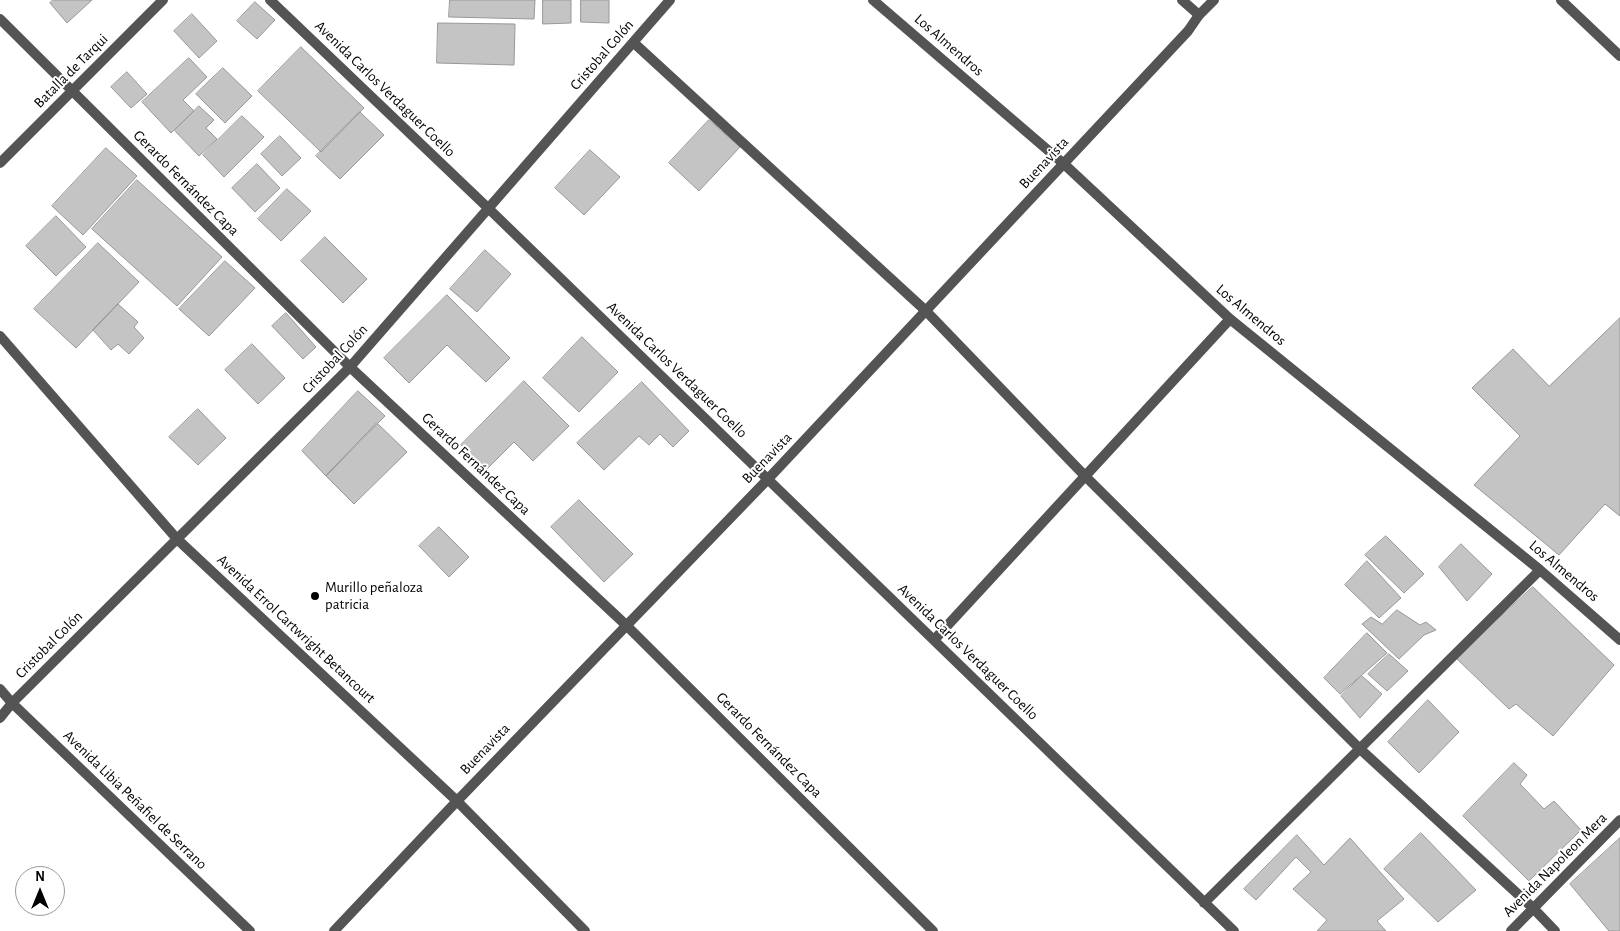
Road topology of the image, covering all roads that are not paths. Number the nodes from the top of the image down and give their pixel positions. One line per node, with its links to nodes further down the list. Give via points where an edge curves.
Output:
1 (163, 0): 12 (street, Batalla de Tarqui)
2 (270, 0): 15 (street, Avenida Carlos Verdaguer Coello)
3 (670, 0): 10 (street, Cristobal Colón)
4 (873, 0): 14 (street, Los Almendros)
5 (1182, 0): 8 (street)
6 (1214, 0): 8 (street, Buenavista)
7 (1561, 0): 11 (street)
8 (1199, 15): 14 (street, Buenavista, via 1188,31)
9 (0, 19): 12 (street, Gerardo Fernández Capa)
10 (634, 43): 15 (street, Cristobal Colón); 16 (street)
11 (1620, 56)
12 (72, 92): 13 (street, Batalla de Tarqui); 19 (street, Gerardo Fernández Capa)
13 (0, 163)
14 (1064, 164): 16 (street, Buenavista); 17 (street, Los Almendros)
15 (488, 208): 19 (street, Cristobal Colón); 21 (street, Avenida Carlos Verdaguer Coello)
16 (926, 311): 20 (street); 21 (street, Buenavista)
17 (1230, 319): 20 (street); 23 (street, Los Almendros)
18 (0, 336): 22 (street, Avenida Errol Cartwright Betancourt)
19 (350, 367): 22 (street, Cristobal Colón); 24 (street, Gerardo Fernández Capa)
20 (1085, 476): 25 (street); 30 (street)
21 (768, 479): 24 (street, Buenavista); 25 (street, Avenida Carlos Verdaguer Coello)
22 (177, 539): 28 (street, Cristobal Colón); 31 (street, Avenida Errol Cartwright Betancourt)
23 (1540, 570): 26 (street, Los Almendros); 30 (street)
24 (626, 625): 31 (street, Buenavista); 38 (street, Gerardo Fernández Capa)
25 (934, 640): 33 (street, Avenida Carlos Verdaguer Coello)
26 (1620, 640)
27 (0, 689): 28 (street, Avenida Libia Peñafiel de Serrano)
28 (12, 703): 29 (street, Cristobal Colón); 35 (street, Avenida Libia Peñafiel de Serrano)
29 (0, 718)
30 (1359, 748): 33 (street); 34 (street)
31 (456, 801): 36 (street, Buenavista); 37 (street, Avenida Errol Cartwright Betancourt)
32 (1620, 820): 34 (street, Avenida Napoleon Mera)
33 (1204, 903): 39 (street, Avenida Carlos Verdaguer Coello)
34 (1533, 908): 40 (street, Avenida Napoleon Mera); 41 (street)
35 (250, 931)
36 (334, 931)
37 (585, 931)
38 (933, 931)
39 (1234, 931)
40 (1511, 931)
41 (1555, 931)

